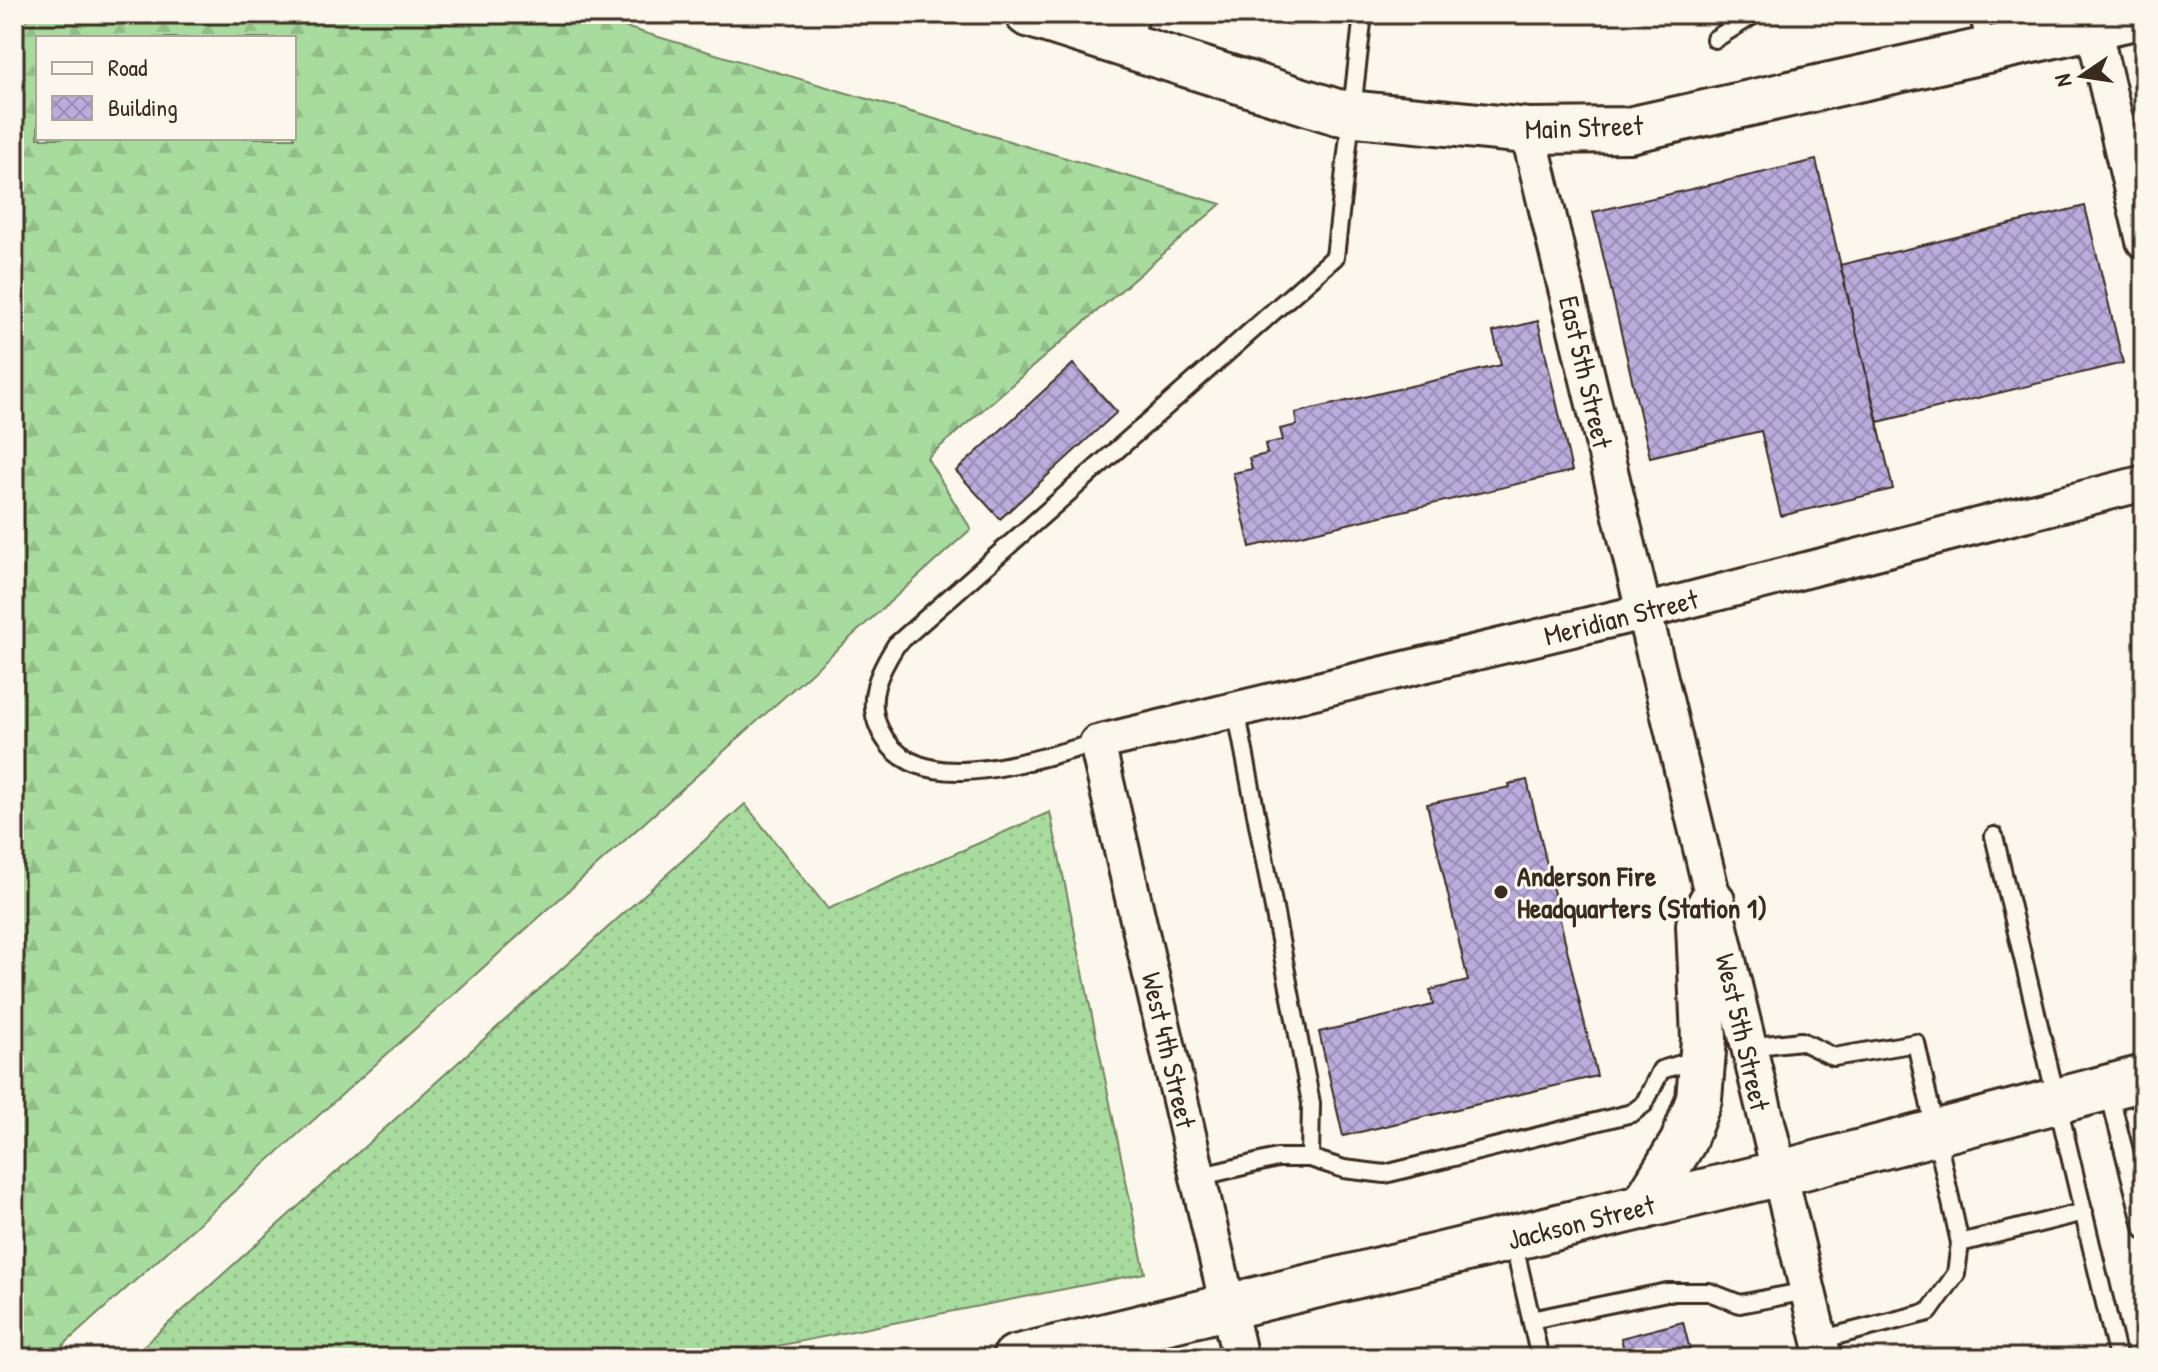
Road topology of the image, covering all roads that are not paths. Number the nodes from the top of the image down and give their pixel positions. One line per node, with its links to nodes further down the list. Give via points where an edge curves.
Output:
1 (1028, 14): 6 (main road, Main Street)
2 (1363, 14): 9 (lane)
3 (1755, 14): 8 (lane)
4 (2144, 15): 5 (main road, Main Street)
5 (2093, 27): 7 (main road, Main Street); 11 (street)
6 (1136, 30): 9 (main road, Main Street, via 1337,112)
7 (1983, 32): 10 (main road, Main Street, via 1629,130)
8 (1715, 39)
9 (1351, 113): 10 (main road, Main Street); 15 (lane, via 1335,257 896,645 876,675 873,716 886,744 943,772 974,773)
10 (1528, 131): 13 (street, East 5th Street)
11 (2144, 241)
12 (2144, 483): 13 (street, Meridian Street)
13 (1643, 612): 14 (street, Meridian Street); 17 (street, West 5th Street)
14 (1236, 709): 15 (street, Meridian Street); 23 (lane, via 1311,1103)
15 (1097, 743): 25 (street, West 4th Street)
16 (1994, 836): 21 (lane)
17 (1712, 901): 18 (street, West 5th Street); 19 (main road, via 1699,925)
18 (1746, 1047): 22 (lane, via 1801,1041 1834,1057 1916,1043); 24 (street, West 5th Street)
19 (1703, 1058): 23 (lane, via 1661,1070 1644,1104 1632,1113 1477,1153 1385,1174); 26 (main road, via 1699,1099 1683,1142)
20 (2132, 1085): 21 (main road, Jackson Street); 28 (lane)
21 (2057, 1101): 22 (main road, Jackson Street); 27 (lane)
22 (1938, 1132): 24 (main road, Jackson Street); 30 (lane)
23 (1310, 1158): 25 (lane, via 1277,1158)
24 (1777, 1174): 26 (main road, Jackson Street); 31 (street, West 5th Street)
25 (1198, 1177): 32 (street, West 4th Street)
26 (1643, 1207): 29 (main road, Jackson Street)
27 (2084, 1212): 30 (lane); 38 (lane)
28 (2144, 1230)
29 (1512, 1239): 32 (main road, Jackson Street); 33 (lane)
30 (1960, 1243): 34 (lane, via 1956,1274 1929,1312)
31 (1807, 1291): 33 (lane, via 1740,1304 1709,1292 1667,1292); 34 (street, West 5th Street)
32 (1229, 1309): 35 (main road, Jackson Street); 36 (street, West 4th Street)
33 (1531, 1320): 37 (lane)
34 (1822, 1349)
35 (1015, 1358)
36 (1240, 1358)
37 (1540, 1358)
38 (2118, 1358)

